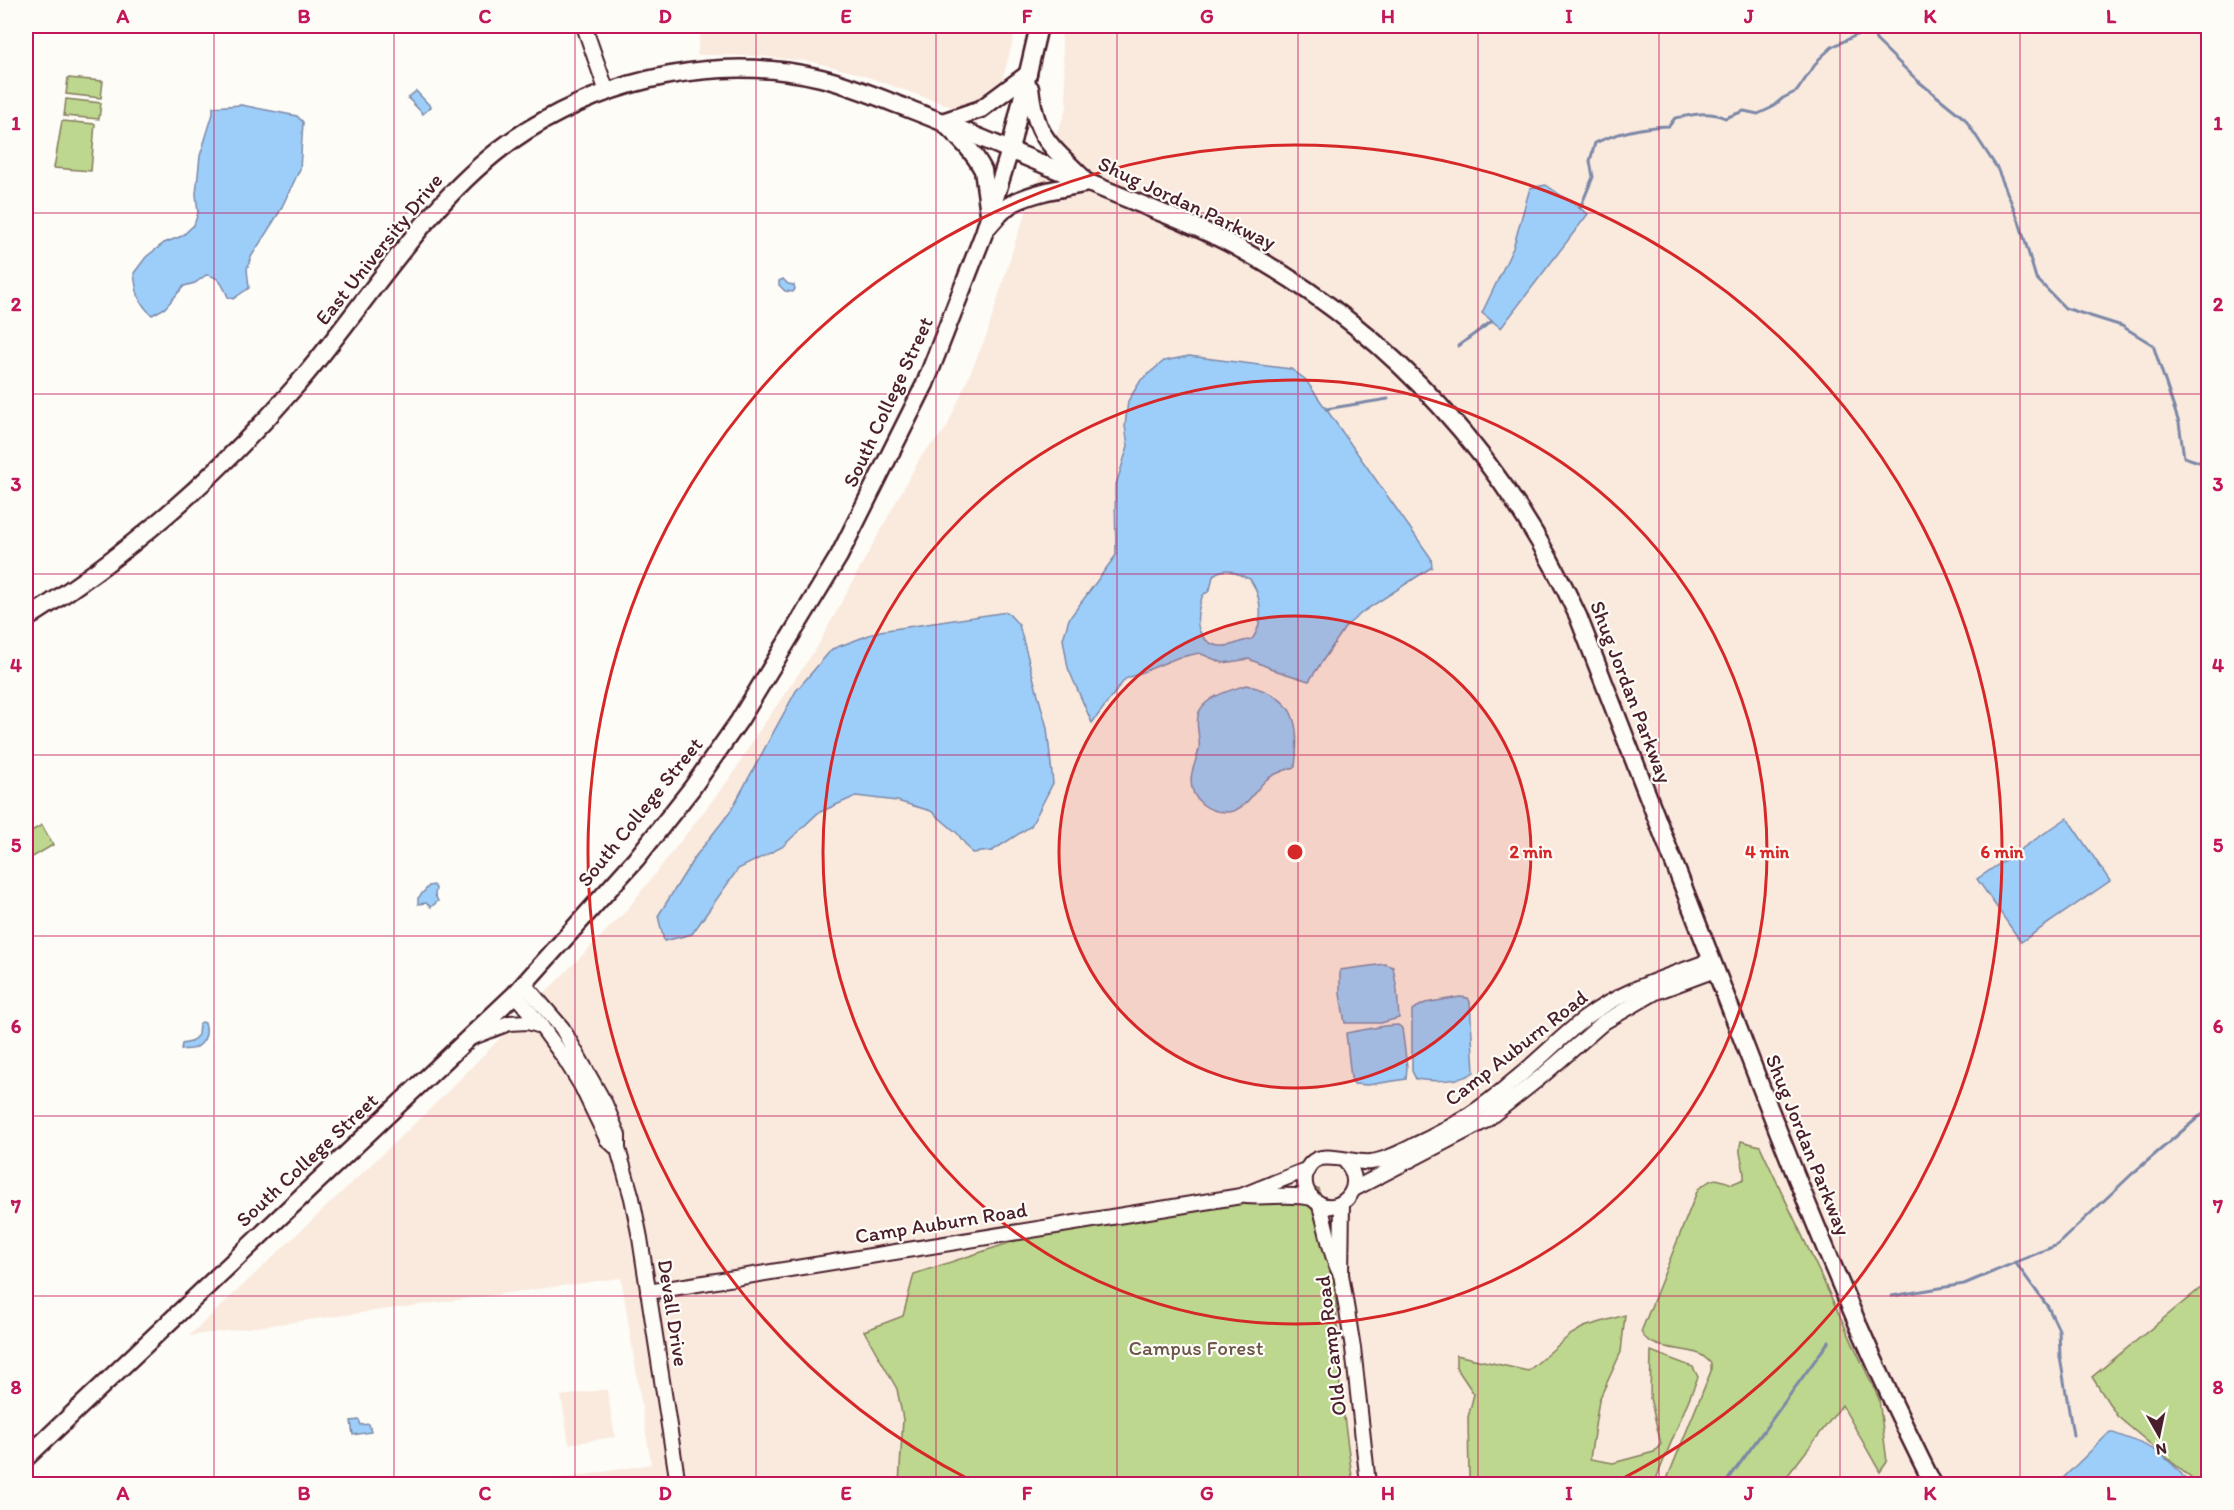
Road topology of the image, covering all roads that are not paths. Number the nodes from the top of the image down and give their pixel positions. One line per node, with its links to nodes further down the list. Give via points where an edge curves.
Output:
1 (584, 26): 4 (street)
2 (1038, 26): 3 (main road, South College Street)
3 (1028, 75): 5 (main road, via 981,109); 6 (main road, South College Street); 7 (main road, via 1032,107 1044,139)
4 (607, 92): 5 (main road, East University Drive, via 649,78 751,68 826,79); 10 (main road, East University Drive, via 584,99 524,132 470,175 424,225 295,387 248,438 145,532)
5 (942, 122): 6 (main road, East University Drive); 8 (main road, via 976,155 983,170)
6 (1010, 150): 7 (main road, Shug Jordan Parkway); 8 (main road, South College Street)
7 (1088, 183): 9 (main road, via 1016,201); 11 (main road, Shug Jordan Parkway, via 1238,248 1308,290 1407,371 1470,440 1536,532 1568,594)
8 (989, 215): 9 (main road, South College Street)
9 (984, 233): 12 (main road, South College Street, via 925,384 839,556 790,639 685,797 636,860)
10 (26, 619)
11 (1713, 965): 16 (street, Camp Auburn Road, via 1636,988 1608,1003 1585,1018 1494,1097 1422,1142 1383,1160); 18 (street, Camp Auburn Road, via 1604,1022 1485,1121); 28 (main road, Shug Jordan Parkway, via 1849,1307)
12 (520, 989): 13 (street); 14 (main road, South College Street); 15 (street, Devall Drive, via 549,1012 574,1047 612,1120)
13 (541, 1026): 14 (street, via 509,1023); 15 (street, via 581,1085 607,1139)
14 (471, 1038): 24 (main road, South College Street)
15 (618, 1149): 23 (street, Devall Drive, via 634,1205)
16 (1345, 1161): 17 (street, via 1329,1156 1313,1162); 18 (street, via 1354,1174)
17 (1308, 1169): 19 (street, Camp Auburn Road); 20 (street, via 1305,1185)
18 (1354, 1189): 21 (street)
19 (1240, 1196): 20 (street, Camp Auburn Road, via 1286,1195); 23 (street, Camp Auburn Road)
20 (1316, 1201): 21 (street, via 1327,1206); 22 (street, Old Camp Road)
21 (1342, 1203): 22 (street, Old Camp Road)
22 (1341, 1274): 27 (street, Old Camp Road)
23 (648, 1292): 26 (street, Devall Drive)
24 (28, 1455): 25 (main road)
25 (26, 1474)
26 (678, 1485)
27 (1368, 1485)
28 (1934, 1485)

